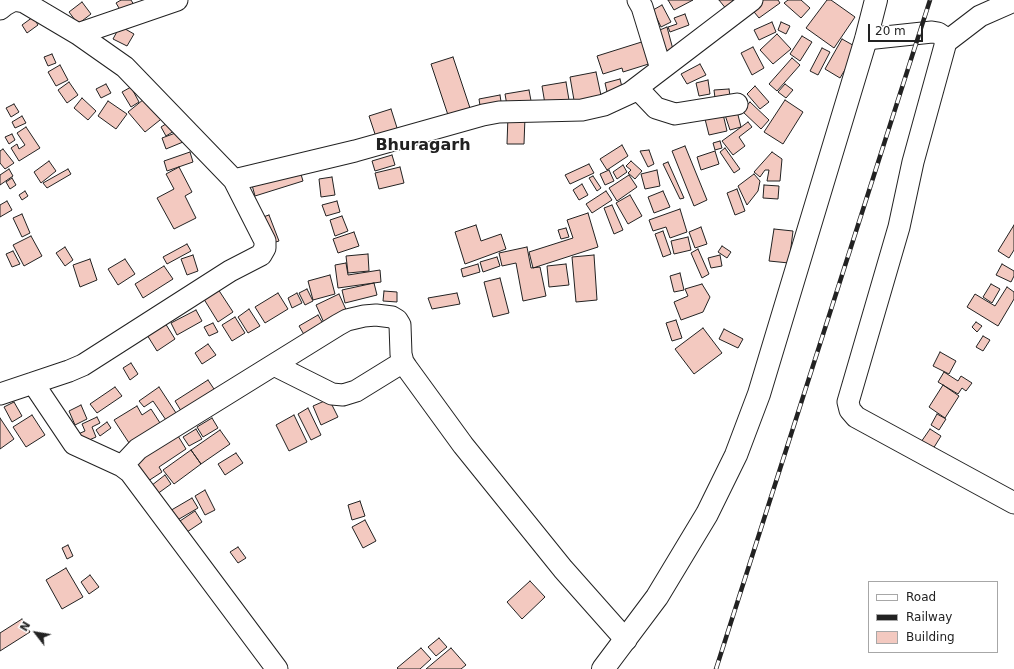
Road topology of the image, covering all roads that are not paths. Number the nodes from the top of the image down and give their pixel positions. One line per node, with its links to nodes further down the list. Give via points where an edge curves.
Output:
1 (176, 0): 7 (street)
2 (638, 0): 10 (street)
3 (752, 0): 10 (street)
4 (876, 0): 8 (highway)
5 (1014, 0): 9 (street, via 980,16)
6 (0, 9): 7 (street, via 14,0 24,2)
7 (78, 34): 13 (street, via 125,67)
8 (866, 39): 9 (street, via 932,32 944,37); 20 (highway, via 759,394 736,455 707,514 657,597)
9 (946, 42): 19 (street, via 913,162 900,227 848,402 856,417)
10 (661, 69): 11 (street)
11 (637, 88): 12 (street, via 656,108 675,114); 13 (street, via 624,97 604,105 582,110 499,112 483,115 355,151)
12 (737, 104)
13 (234, 180): 16 (street, via 265,241 261,255 230,271 94,359 69,371)
14 (403, 362): 15 (street, via 356,391 343,395 332,394); 15 (street, via 400,325 392,317 376,315 348,320); 20 (street, via 463,445 558,563)
15 (274, 365): 18 (street, via 138,449)
16 (33, 383): 17 (street); 18 (street, via 74,444)
17 (0, 394)
18 (122, 466): 21 (street, via 130,472)
19 (1014, 503)
20 (626, 640): 22 (highway)
21 (277, 669)
22 (603, 669)

